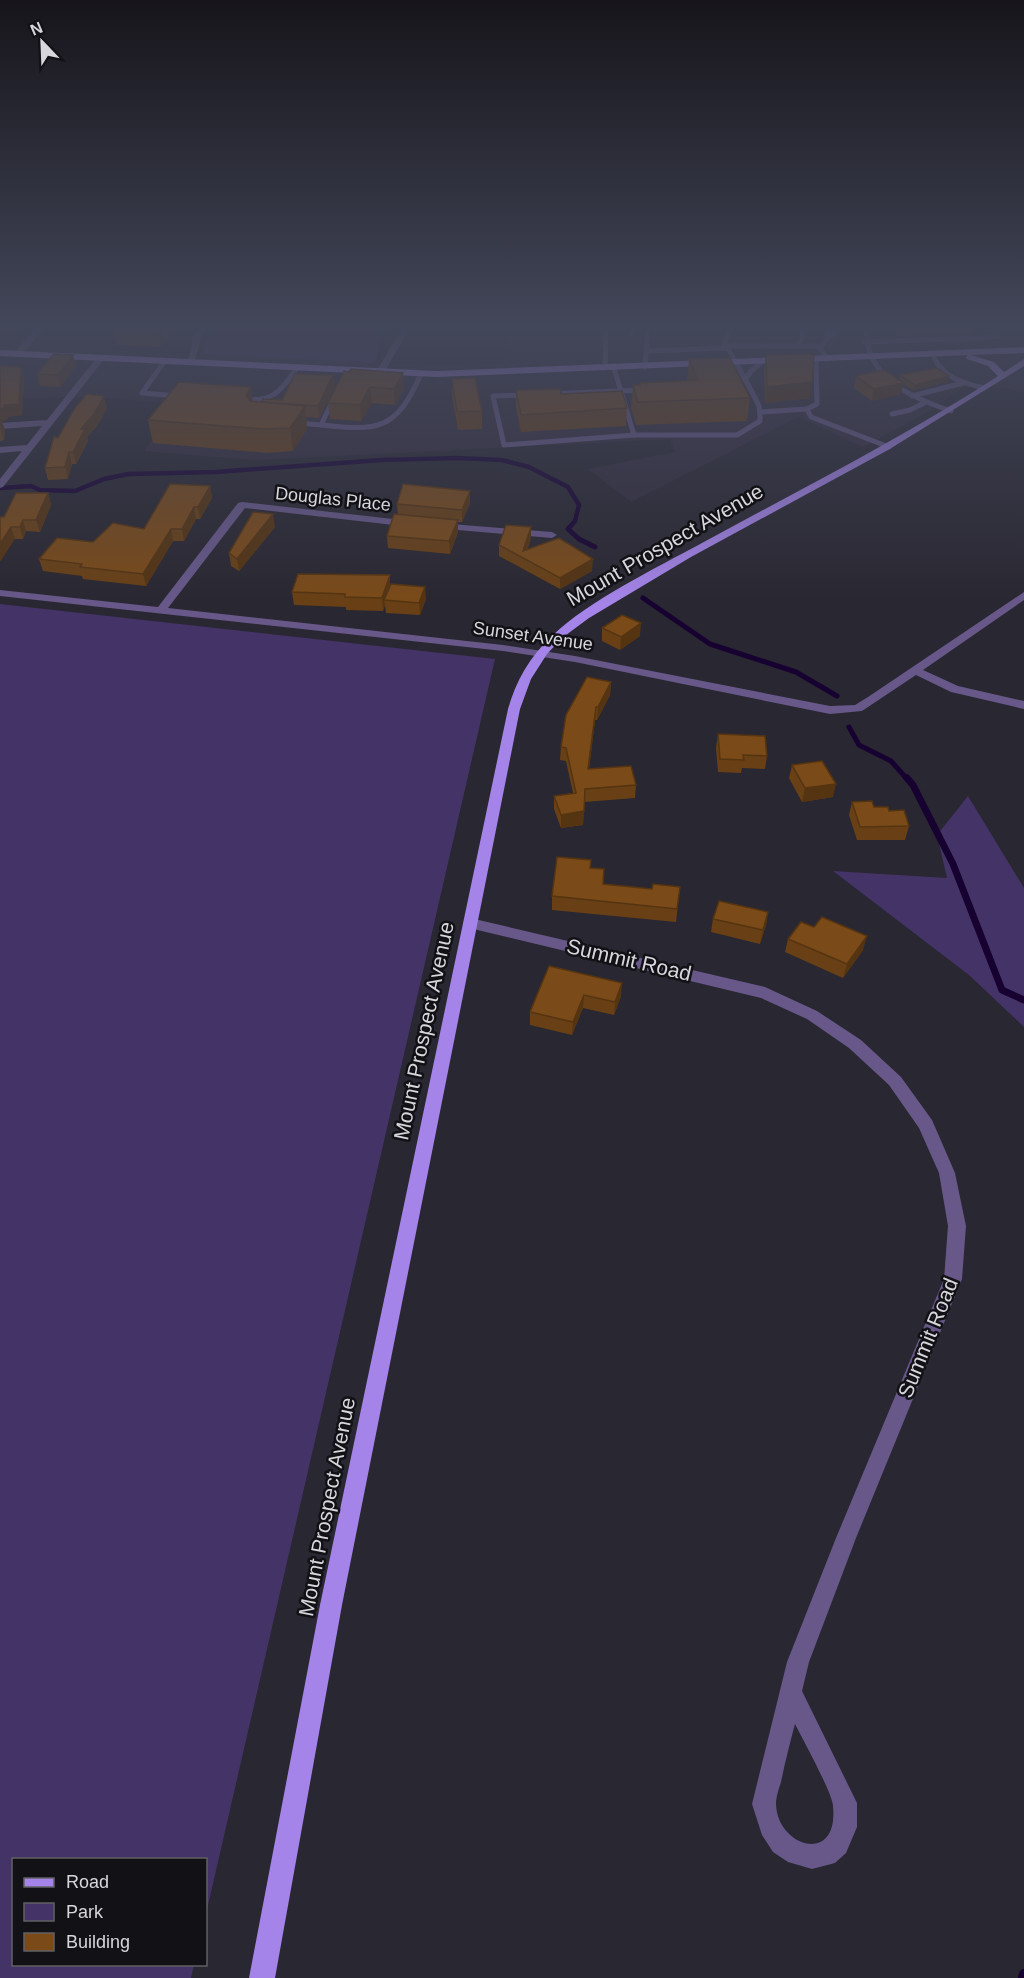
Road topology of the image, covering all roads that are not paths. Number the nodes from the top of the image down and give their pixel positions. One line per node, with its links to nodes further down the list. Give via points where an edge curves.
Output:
1 (53, 418): 10 (street)
2 (324, 418): 11 (lane)
3 (388, 418): 11 (lane, via 372,428)
4 (498, 418): 13 (lane, via 504,445)
5 (629, 418): 13 (lane)
6 (760, 418): 13 (lane, via 737,435)
7 (814, 418): 14 (lane)
8 (938, 418): 14 (main road, Mount Prospect Avenue)
9 (287, 422): 11 (lane)
10 (49, 423): 12 (street); 15 (street)
11 (321, 425)
12 (0, 426)
13 (634, 435)
14 (889, 447): 22 (main road, Mount Prospect Avenue, via 604,604)
15 (30, 448): 16 (street); 17 (street)
16 (0, 450)
17 (1, 484)
18 (552, 535): 21 (street, Douglas Place, via 349,519 242,505)
19 (0, 593): 21 (street, Sunset Avenue)
20 (1024, 595): 23 (street, Sunset Avenue)
21 (161, 610): 22 (street, Sunset Avenue)
22 (540, 654): 23 (street, Sunset Avenue, via 830,710 858,708); 25 (main road, Mount Prospect Avenue, via 517,698)
23 (914, 670): 24 (street, via 955,689)
24 (1024, 705)
25 (470, 923): 26 (street, Summit Road, via 701,976 789,1003 834,1029 876,1062 911,1102 938,1149 956,1217 953,1279 846,1538); 27 (main road, Mount Prospect Avenue, via 333,1593)
26 (790, 1690): 26 (street, Summit Road, via 764,1804 766,1819 780,1844 798,1855 818,1858 839,1844 847,1818 844,1803)
27 (262, 1978)

